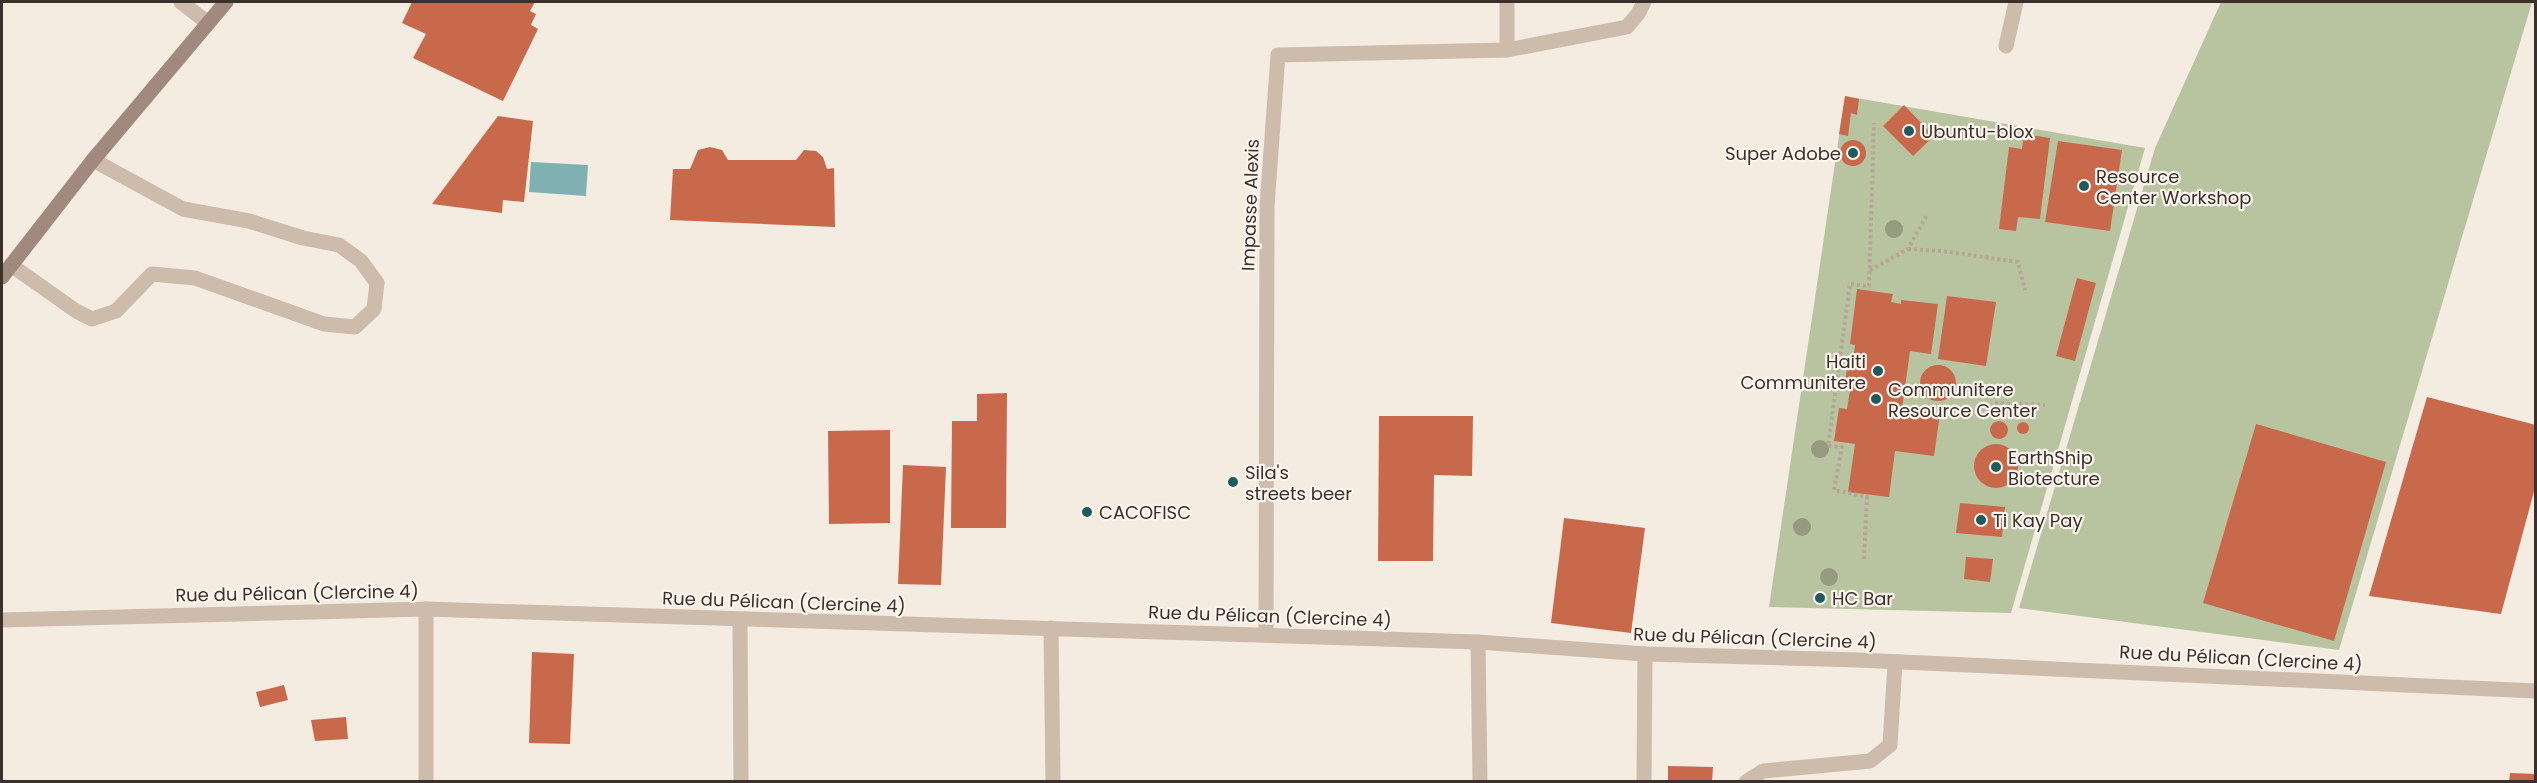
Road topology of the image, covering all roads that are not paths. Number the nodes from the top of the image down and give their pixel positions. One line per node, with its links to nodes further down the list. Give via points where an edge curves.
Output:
1 (181, 2): 6 (street)
2 (226, 2): 6 (main road)
3 (1507, 2): 8 (street)
4 (1644, 2): 8 (street, via 1627,27)
5 (2016, 2): 7 (street)
6 (208, 23): 9 (main road)
7 (2006, 46)
8 (1507, 50): 15 (street, Impasse Alexis, via 1278,55 1267,206)
9 (93, 160): 10 (main road); 10 (street, via 183,209 249,221 339,245 361,261 377,283 374,309 355,327 324,324 195,278 152,274 116,311 92,319)
10 (6, 271)
11 (426, 609): 12 (street, Rue du Pélican (Clercine 4)); 13 (street, Rue du Pélican (Clercine 4)); 20 (street)
12 (2, 620)
13 (740, 621): 14 (street, Rue du Pélican (Clercine 4)); 21 (street)
14 (1051, 628): 15 (street, Rue du Pélican (Clercine 4)); 22 (street)
15 (1266, 635): 16 (street, Rue du Pélican (Clercine 4))
16 (1478, 642): 17 (street, Rue du Pélican (Clercine 4)); 23 (street)
17 (1645, 654): 18 (street, Rue du Pélican (Clercine 4)); 24 (street)
18 (1895, 663): 19 (street, Rue du Pélican (Clercine 4)); 25 (street, via 1890,745 1870,761 1763,771)
19 (2535, 691)
20 (426, 782)
21 (741, 782)
22 (1053, 782)
23 (1480, 782)
24 (1644, 782)
25 (1746, 782)

